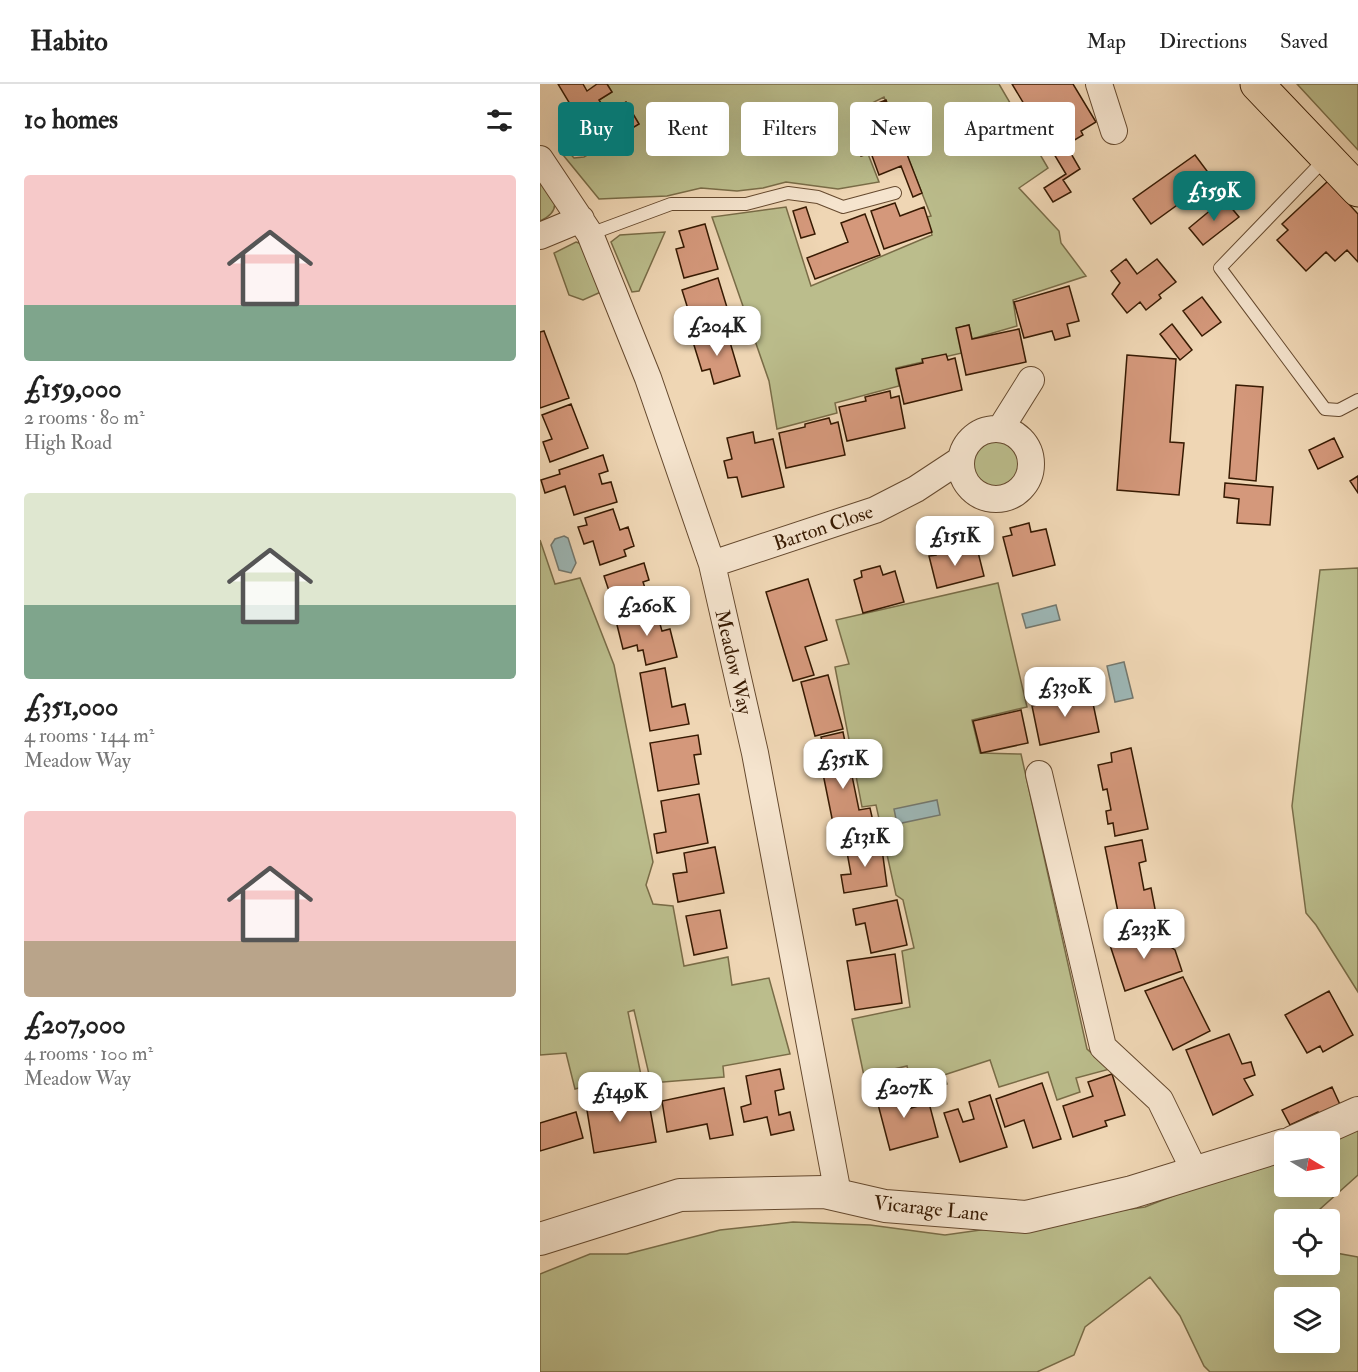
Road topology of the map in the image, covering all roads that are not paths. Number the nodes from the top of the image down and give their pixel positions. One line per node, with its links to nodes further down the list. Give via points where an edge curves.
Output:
1 (1099, 84): 3 (street)
2 (1257, 84): 4 (main road)
3 (1114, 132)
4 (1327, 157): 6 (main road); 11 (lane, via 1220,268 1325,409 1339,410)
5 (540, 159): 8 (street, Meadow Way)
6 (1358, 190)
7 (895, 193): 8 (lane, via 843,207 819,197 788,193 746,204 670,204)
8 (586, 227): 9 (street); 14 (street, Meadow Way, via 648,378)
9 (540, 236)
10 (1031, 380): 12 (street)
11 (1358, 400)
12 (1000, 428): 13 (street, Barton Close, via 988,429 969,440); 13 (street, via 1022,440 1032,462 1025,485 1016,494 993,500 982,497 965,482)
13 (960, 460): 14 (street, Barton Close, via 875,510)
14 (712, 564): 20 (street, Meadow Way, via 755,753)
15 (1039, 774): 19 (street, via 1103,1047 1160,1100)
16 (1358, 1113): 17 (street)
17 (1318, 1131)
18 (1274, 1148): 19 (street, Vicarage Lane)
19 (1195, 1172): 20 (street, Vicarage Lane, via 1132,1192 1026,1217 885,1206)
20 (838, 1194): 21 (street, Vicarage Lane, via 680,1195)
21 (540, 1239)

